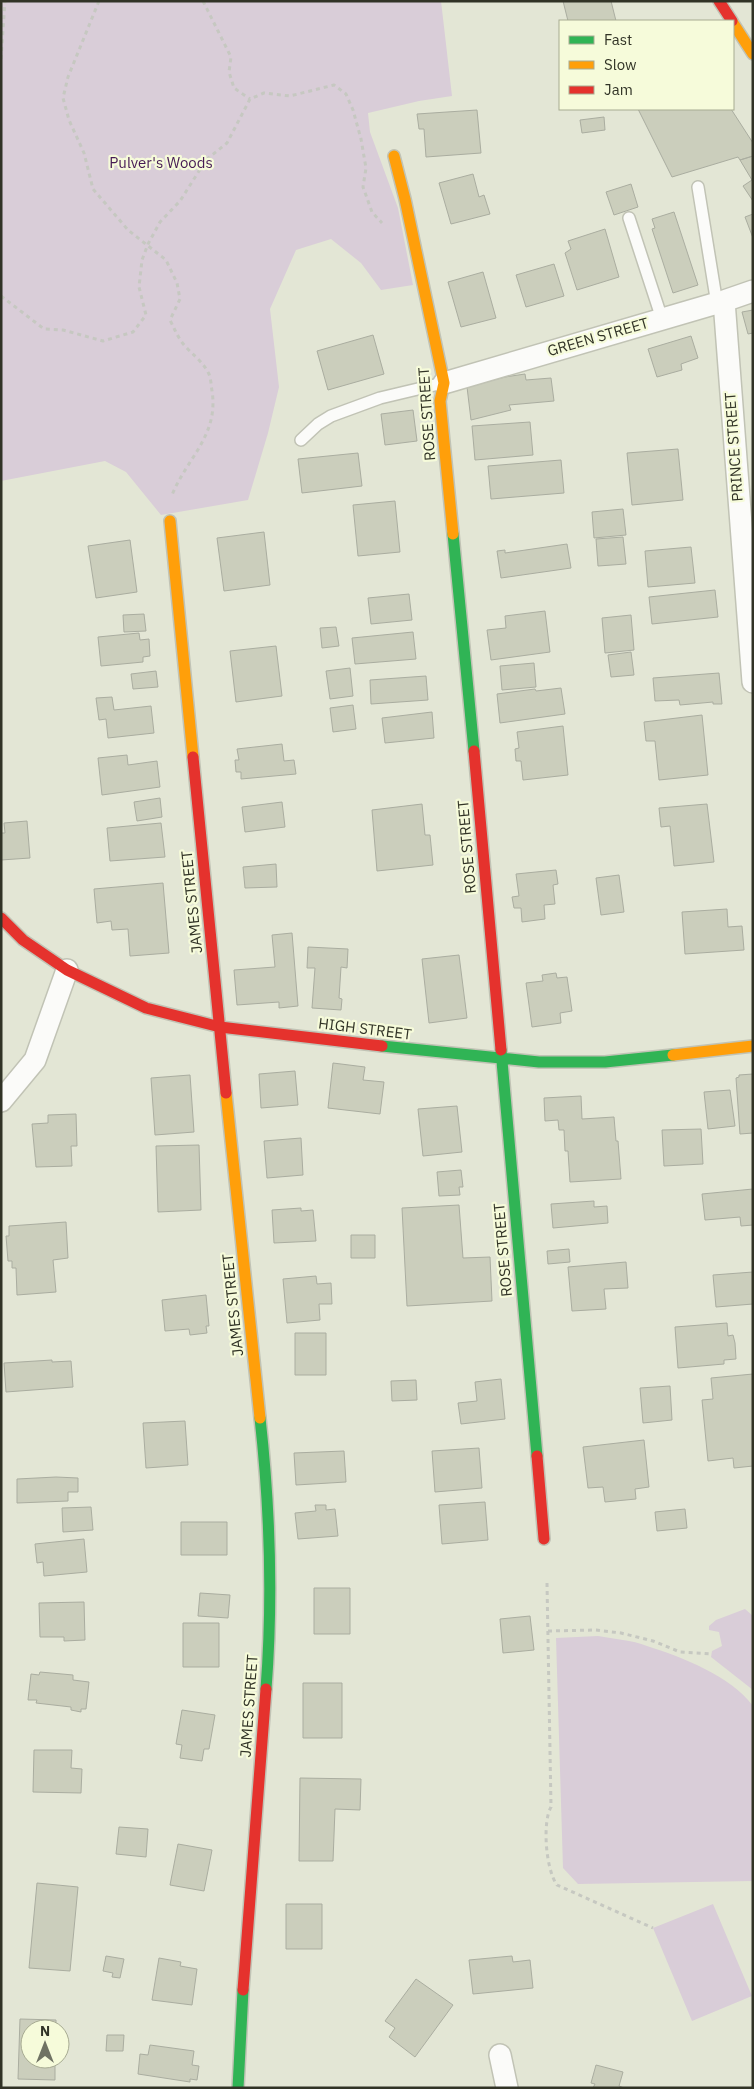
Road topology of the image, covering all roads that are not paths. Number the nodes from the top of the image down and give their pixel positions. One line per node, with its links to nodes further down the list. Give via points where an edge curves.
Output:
1 (718, 1): 2 (street)
2 (731, 20)
3 (734, 24): 4 (street)
4 (748, 36): 5 (street)
5 (753, 54)
6 (394, 156): 12 (street, ROSE STREET)
7 (698, 187): 10 (lane)
8 (629, 218): 11 (lane)
9 (753, 291): 10 (street, GREEN STREET)
10 (720, 302): 11 (street, GREEN STREET); 15 (street, PRINCE STREET)
11 (662, 319): 12 (street, GREEN STREET)
12 (444, 383): 13 (lane, via 380,398 331,416); 20 (street, ROSE STREET, via 440,401)
13 (300, 440)
14 (170, 521): 18 (street, JAMES STREET)
15 (753, 682)
16 (1, 918): 17 (street, HIGH STREET, via 23,940)
17 (67, 970): 18 (street, HIGH STREET, via 146,1008); 21 (street, via 35,1060)
18 (220, 1027): 20 (street, HIGH STREET); 24 (street, JAMES STREET, via 270,1531 267,1671)
19 (753, 1046): 20 (street, HIGH STREET, via 604,1062)
20 (502, 1059): 22 (street, ROSE STREET)
21 (1, 1101)
22 (544, 1540)
23 (500, 2055): 25 (street)
24 (238, 2088)
25 (507, 2088)

